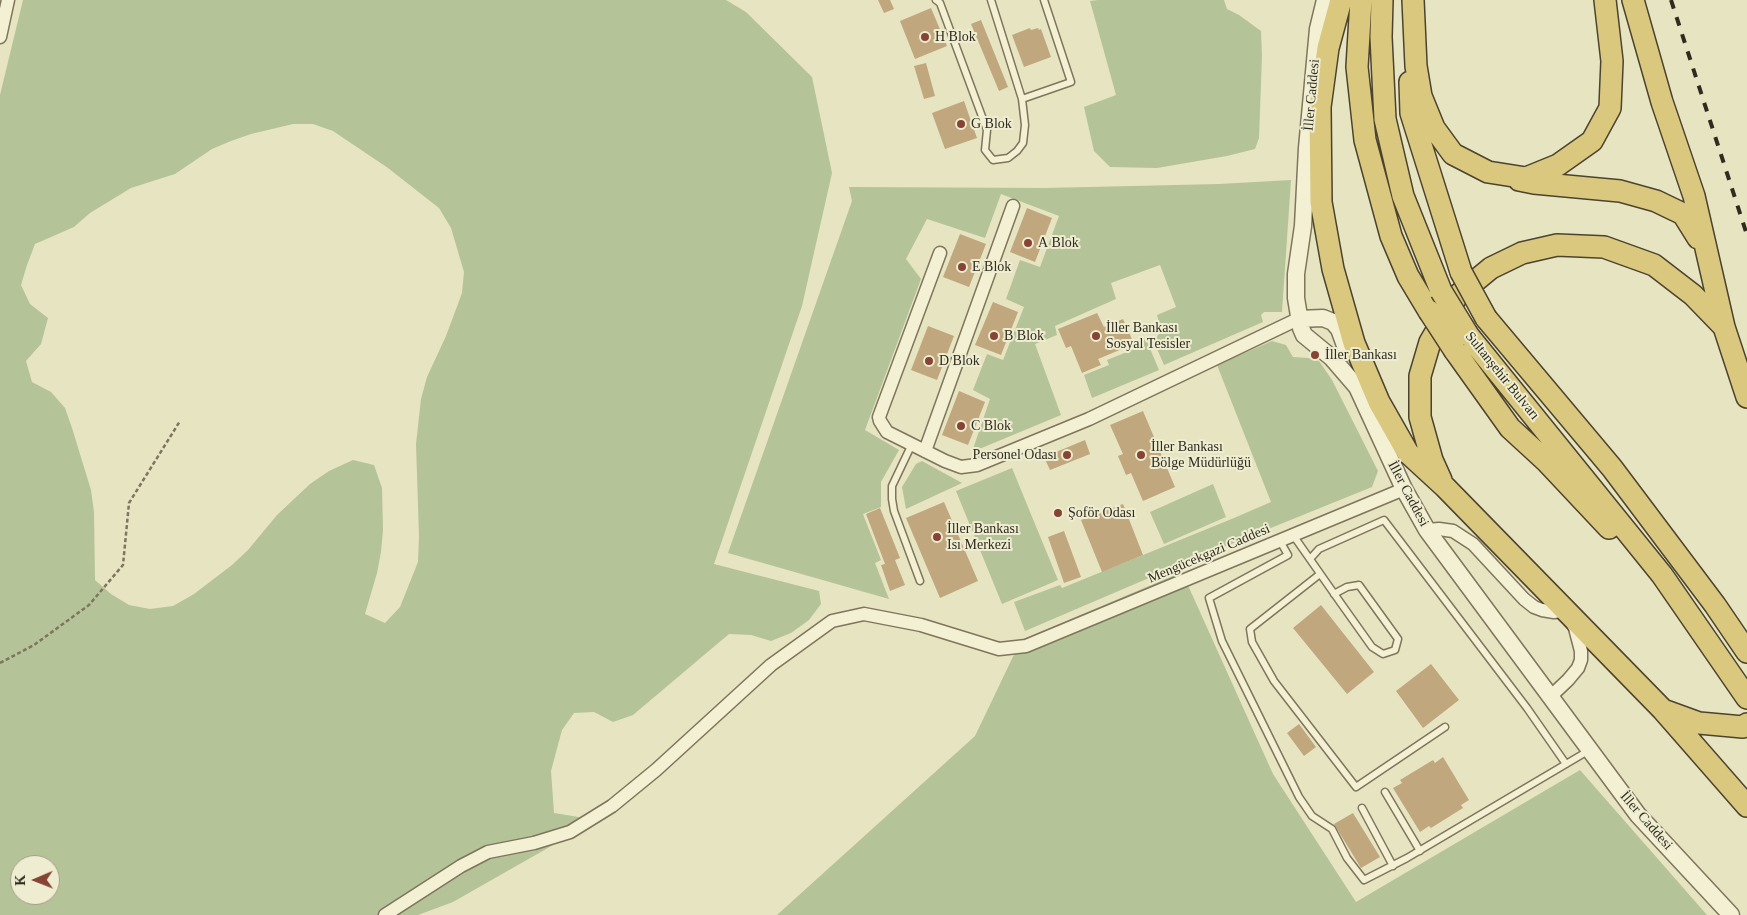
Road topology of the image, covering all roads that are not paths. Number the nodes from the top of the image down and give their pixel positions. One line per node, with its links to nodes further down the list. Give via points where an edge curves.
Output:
1 (8, 0): 12 (street)
2 (936, 0): 13 (lane, via 940,3 987,130 985,150 993,160 1008,158 1023,143)
3 (991, 0): 13 (lane)
4 (1044, 0): 13 (lane, via 1071,82)
5 (1325, 0): 18 (street, İller Caddesi, via 1318,29 1303,226 1296,274)
6 (1341, 0): 25 (highway, via 1328,48 1320,107 1321,202 1333,269 1354,343 1379,402 1408,453)
7 (1361, 0): 20 (highway, bridge, via 1357,67 1365,140 1391,236 1408,276 1429,311)
8 (1382, 0): 20 (highway, Sultanşehir Bulvarı, bridge, via 1384,119 1403,196)
9 (1412, 0): 14 (highway, via 1421,96 1434,128 1453,154); 35 (highway, Sultanşehir Bulvarı, bridge, via 1408,19 1411,114 1461,272 1486,318 1612,468 1715,604)
10 (1605, 0): 14 (highway, via 1612,61 1610,108 1592,141 1558,165 1526,178)
11 (1633, 0): 16 (highway, via 1662,102 1694,196)
12 (0, 37)
13 (1022, 99)
14 (1498, 174): 16 (highway, via 1534,183 1620,191 1656,201 1683,214)
15 (1013, 206): 24 (street)
16 (1706, 251): 19 (highway)
17 (940, 253): 23 (street, via 879,417 887,432)
18 (1298, 319): 21 (street, İller Caddesi, via 1304,335 1332,358); 21 (street, via 1323,318 1339,328); 24 (street, via 1089,418 977,465 961,467)
19 (1724, 327): 22 (highway); 25 (highway, via 1693,295 1654,265 1604,247 1557,245 1522,253 1491,268 1457,296 1430,342 1420,376 1420,417 1432,460)
20 (1462, 343): 37 (highway, via 1510,428 1630,549 1694,623)
21 (1357, 386): 26 (street, İller Caddesi)
22 (1747, 397)
23 (912, 444): 24 (street); 32 (lane, via 892,486 892,499)
24 (925, 451)
25 (1445, 487): 34 (highway)
26 (1404, 489): 27 (street, İller Caddesi); 28 (street, Mengücekgazi Caddesi)
27 (1427, 530): 34 (street, via 1453,532 1474,544 1534,607 1554,612); 36 (street, İller Caddesi)
28 (1293, 535): 29 (street, Mengücekgazi Caddesi); 30 (lane)
29 (1280, 540): 47 (lane, via 1288,555 1209,598 1222,641 1299,797 1312,816 1332,830 1364,880); 48 (street, Mengücekgazi Caddesi, via 1026,646 999,649 921,625 864,614 832,621 771,665 612,806 570,832 488,852)
30 (1310, 559): 31 (lane); 42 (lane, via 1319,549 1384,520)
31 (1320, 574): 33 (lane); 40 (lane, via 1250,629 1252,642 1274,681 1356,787)
32 (920, 581)
33 (1334, 594): 33 (lane, via 1372,647 1383,654 1395,650 1398,639 1359,585)
34 (1565, 610): 36 (street, via 1575,628 1581,660 1568,680); 38 (highway)
35 (1747, 652)
36 (1550, 697): 41 (street, İller Caddesi)
37 (1747, 698)
38 (1664, 710): 39 (highway, via 1699,723 1743,727); 44 (highway)
39 (1747, 724)
40 (1445, 727)
41 (1589, 750): 42 (lane); 49 (street, İller Caddesi, via 1638,815)
42 (1566, 764): 46 (lane)
43 (1384, 792): 46 (lane)
44 (1747, 806)
45 (1362, 808): 47 (lane)
46 (1420, 851): 47 (lane)
47 (1393, 866)
48 (385, 915)
49 (1731, 915)

